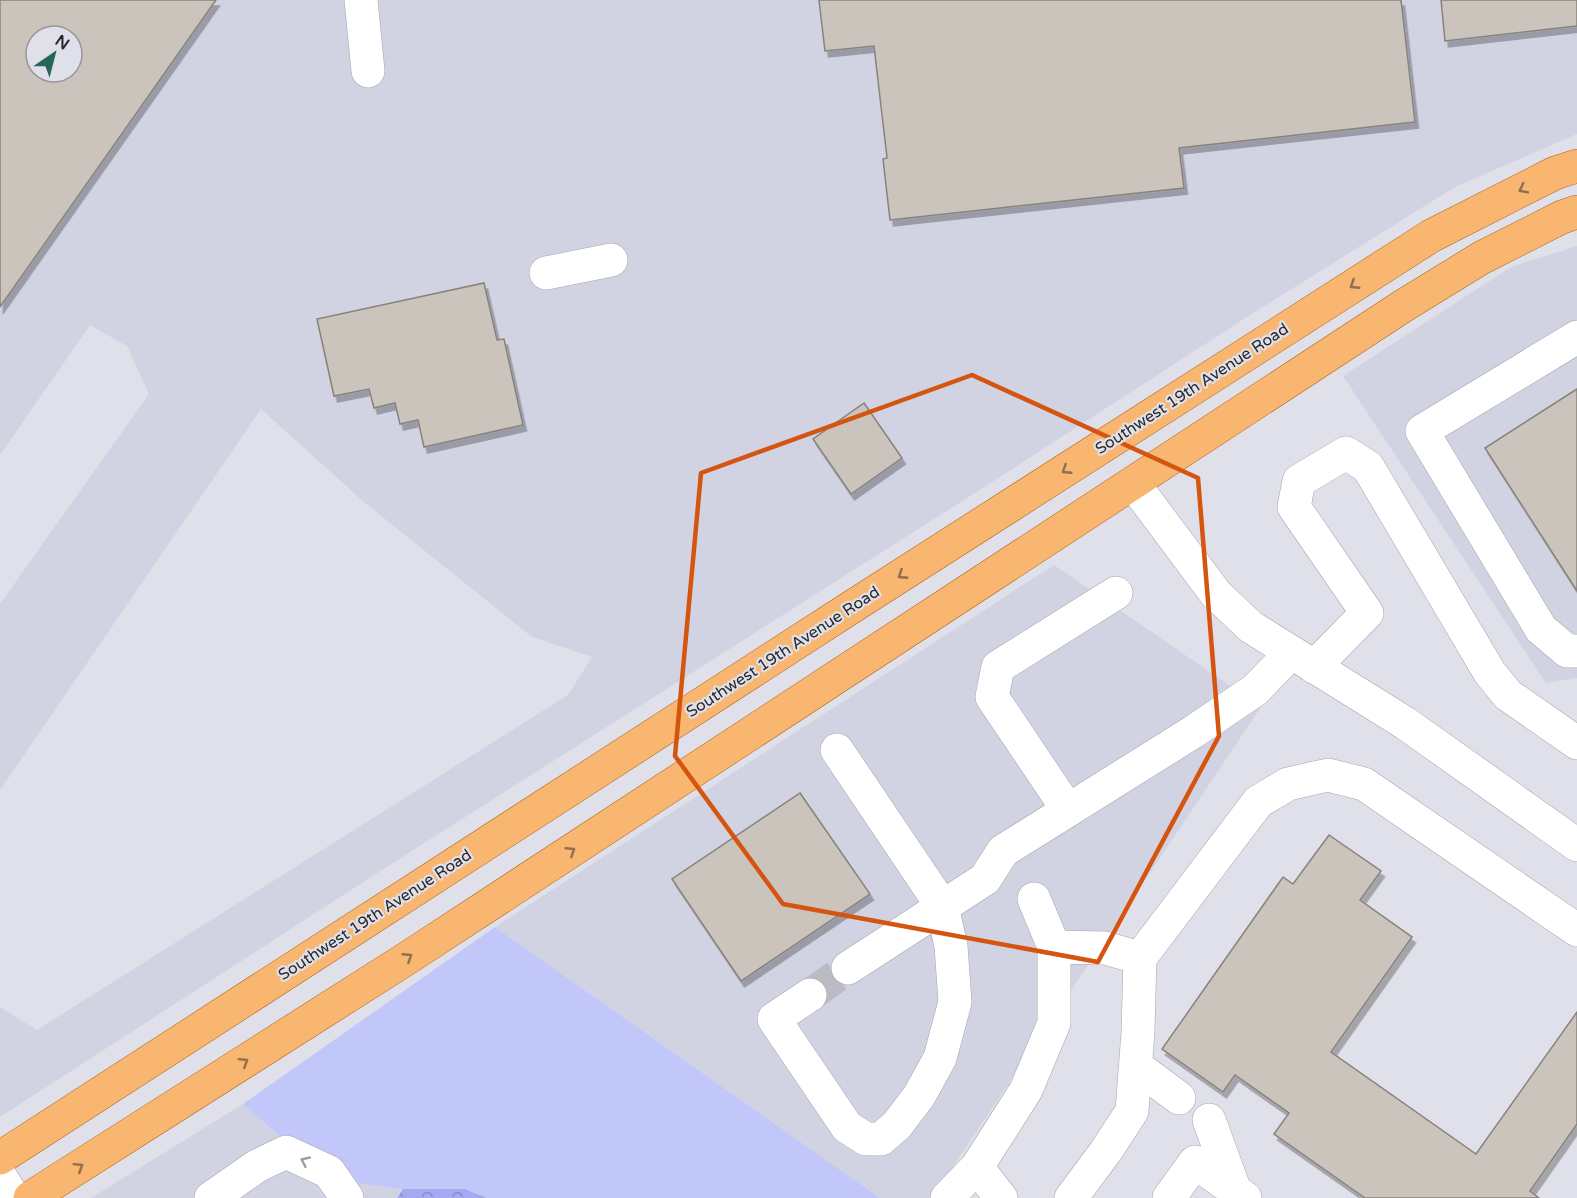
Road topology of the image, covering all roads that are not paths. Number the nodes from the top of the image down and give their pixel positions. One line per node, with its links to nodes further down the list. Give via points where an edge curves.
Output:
1 (361, 0): 2 (street)
2 (368, 71)
3 (1577, 166): 26 (main road, Southwest 19th Avenue Road, one-way to 26, via 1555,173 1431,236)
4 (1577, 212): 8 (main road, via 1481,258 1402,306)
5 (611, 260): 6 (street)
6 (546, 273)
7 (1577, 337): 10 (street, via 1422,431 1541,629 1568,651)
8 (1133, 483): 11 (street, via 1216,594 1251,627); 31 (main road, one-way to 8, via 399,963)
9 (1116, 593): 14 (street, via 998,667 992,697)
10 (1577, 651)
11 (1302, 660): 12 (street, via 1367,613 1294,507 1299,481 1346,453 1368,467 1490,673 1508,695); 14 (street); 15 (street, via 1405,723)
12 (1577, 743)
13 (837, 750): 17 (street)
14 (1068, 810): 17 (street, via 1003,851 985,879)
15 (1577, 845)
16 (1034, 899): 19 (street)
17 (942, 906): 21 (street); 22 (street, via 951,946 955,1002 940,1058 920,1096 880,1139 866,1138 847,1127 774,1019)
18 (1577, 930): 20 (street, via 1364,784 1328,775 1288,784 1258,802)
19 (1054, 947): 20 (street, via 1105,948); 27 (street, via 1053,1023 1026,1090)
20 (1140, 958): 23 (street)
21 (848, 969)
22 (810, 995)
23 (1136, 1066): 24 (street); 36 (street, via 1132,1111)
24 (1179, 1098)
25 (1209, 1120): 29 (street)
26 (0, 1158)
27 (977, 1167): 34 (street); 35 (street)
28 (0, 1176): 30 (street)
29 (1240, 1195): 37 (street, via 1195,1162)
30 (14, 1198)
31 (30, 1198)
32 (211, 1198): 33 (street, one-way to 32, via 329,1172 286,1152 256,1166)
33 (347, 1198)
34 (947, 1198)
35 (1001, 1198)
36 (1071, 1198)
37 (1169, 1198)

